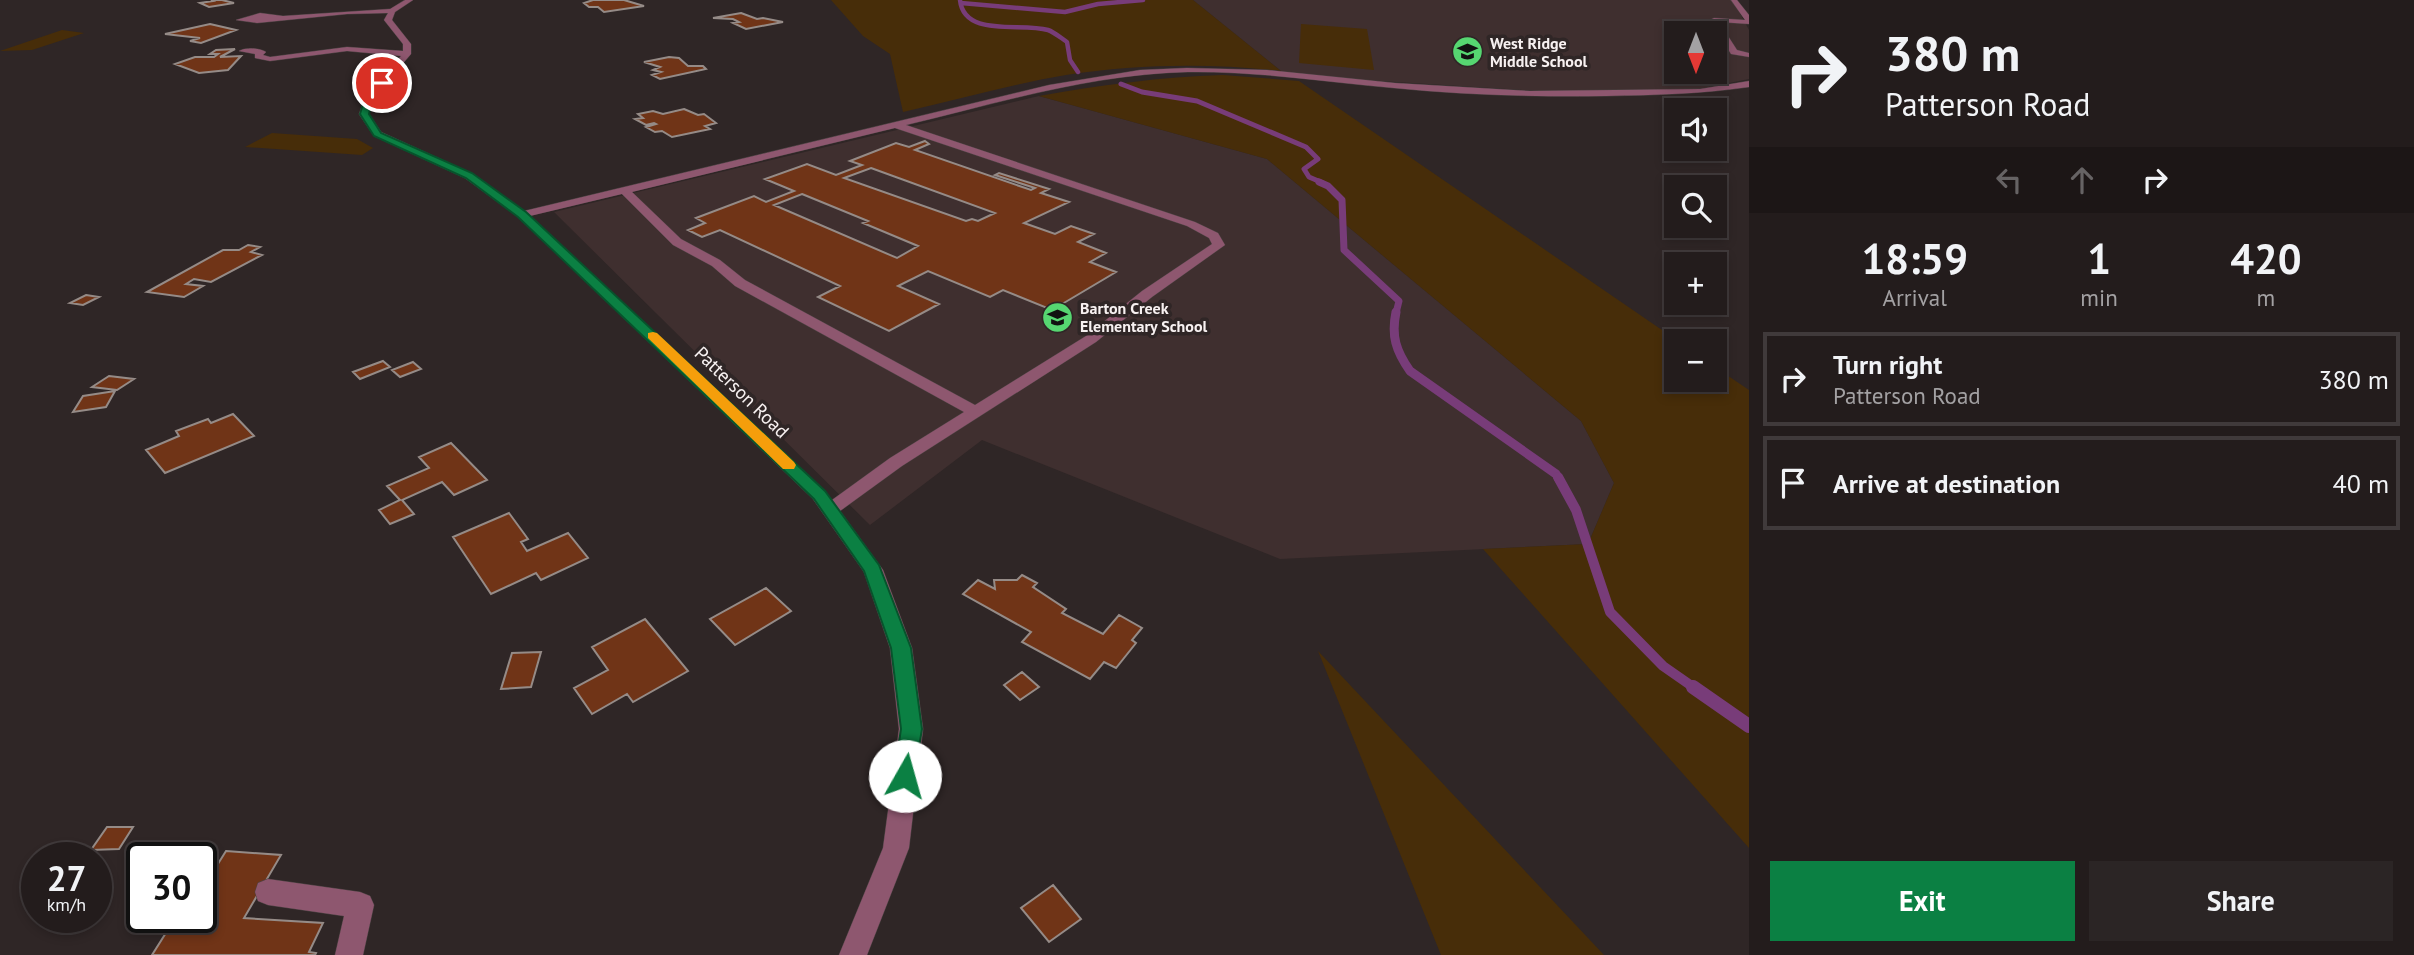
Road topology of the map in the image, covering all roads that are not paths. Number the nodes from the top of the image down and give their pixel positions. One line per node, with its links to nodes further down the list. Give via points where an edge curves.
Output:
1 (410, 0): 3 (street)
2 (1734, 0): 5 (street)
3 (392, 11): 4 (street); 7 (street, via 387,20 407,44)
4 (282, 18)
5 (1749, 21): 8 (street, via 1714,20 1734,52)
6 (243, 51): 7 (street, via 262,52 258,56 270,59 347,49)
7 (407, 54): 12 (street, Patterson Road, via 369,97 364,114 377,134 469,176)
8 (1749, 55)
9 (1749, 84): 10 (street, via 1700,92 1530,94 1267,72 1187,70 1088,80)
10 (896, 125): 11 (street); 13 (street, via 1191,224 1214,236 1219,245 1091,339)
11 (624, 190): 12 (street); 13 (street, via 677,242 716,263 740,283)
12 (522, 215): 14 (street, Patterson Road)
13 (976, 412): 14 (street)
14 (830, 510): 17 (street, Patterson Road, via 873,570 901,648 911,729 896,848)
15 (268, 891): 16 (street, via 360,905)
16 (349, 955)
17 (853, 955)

